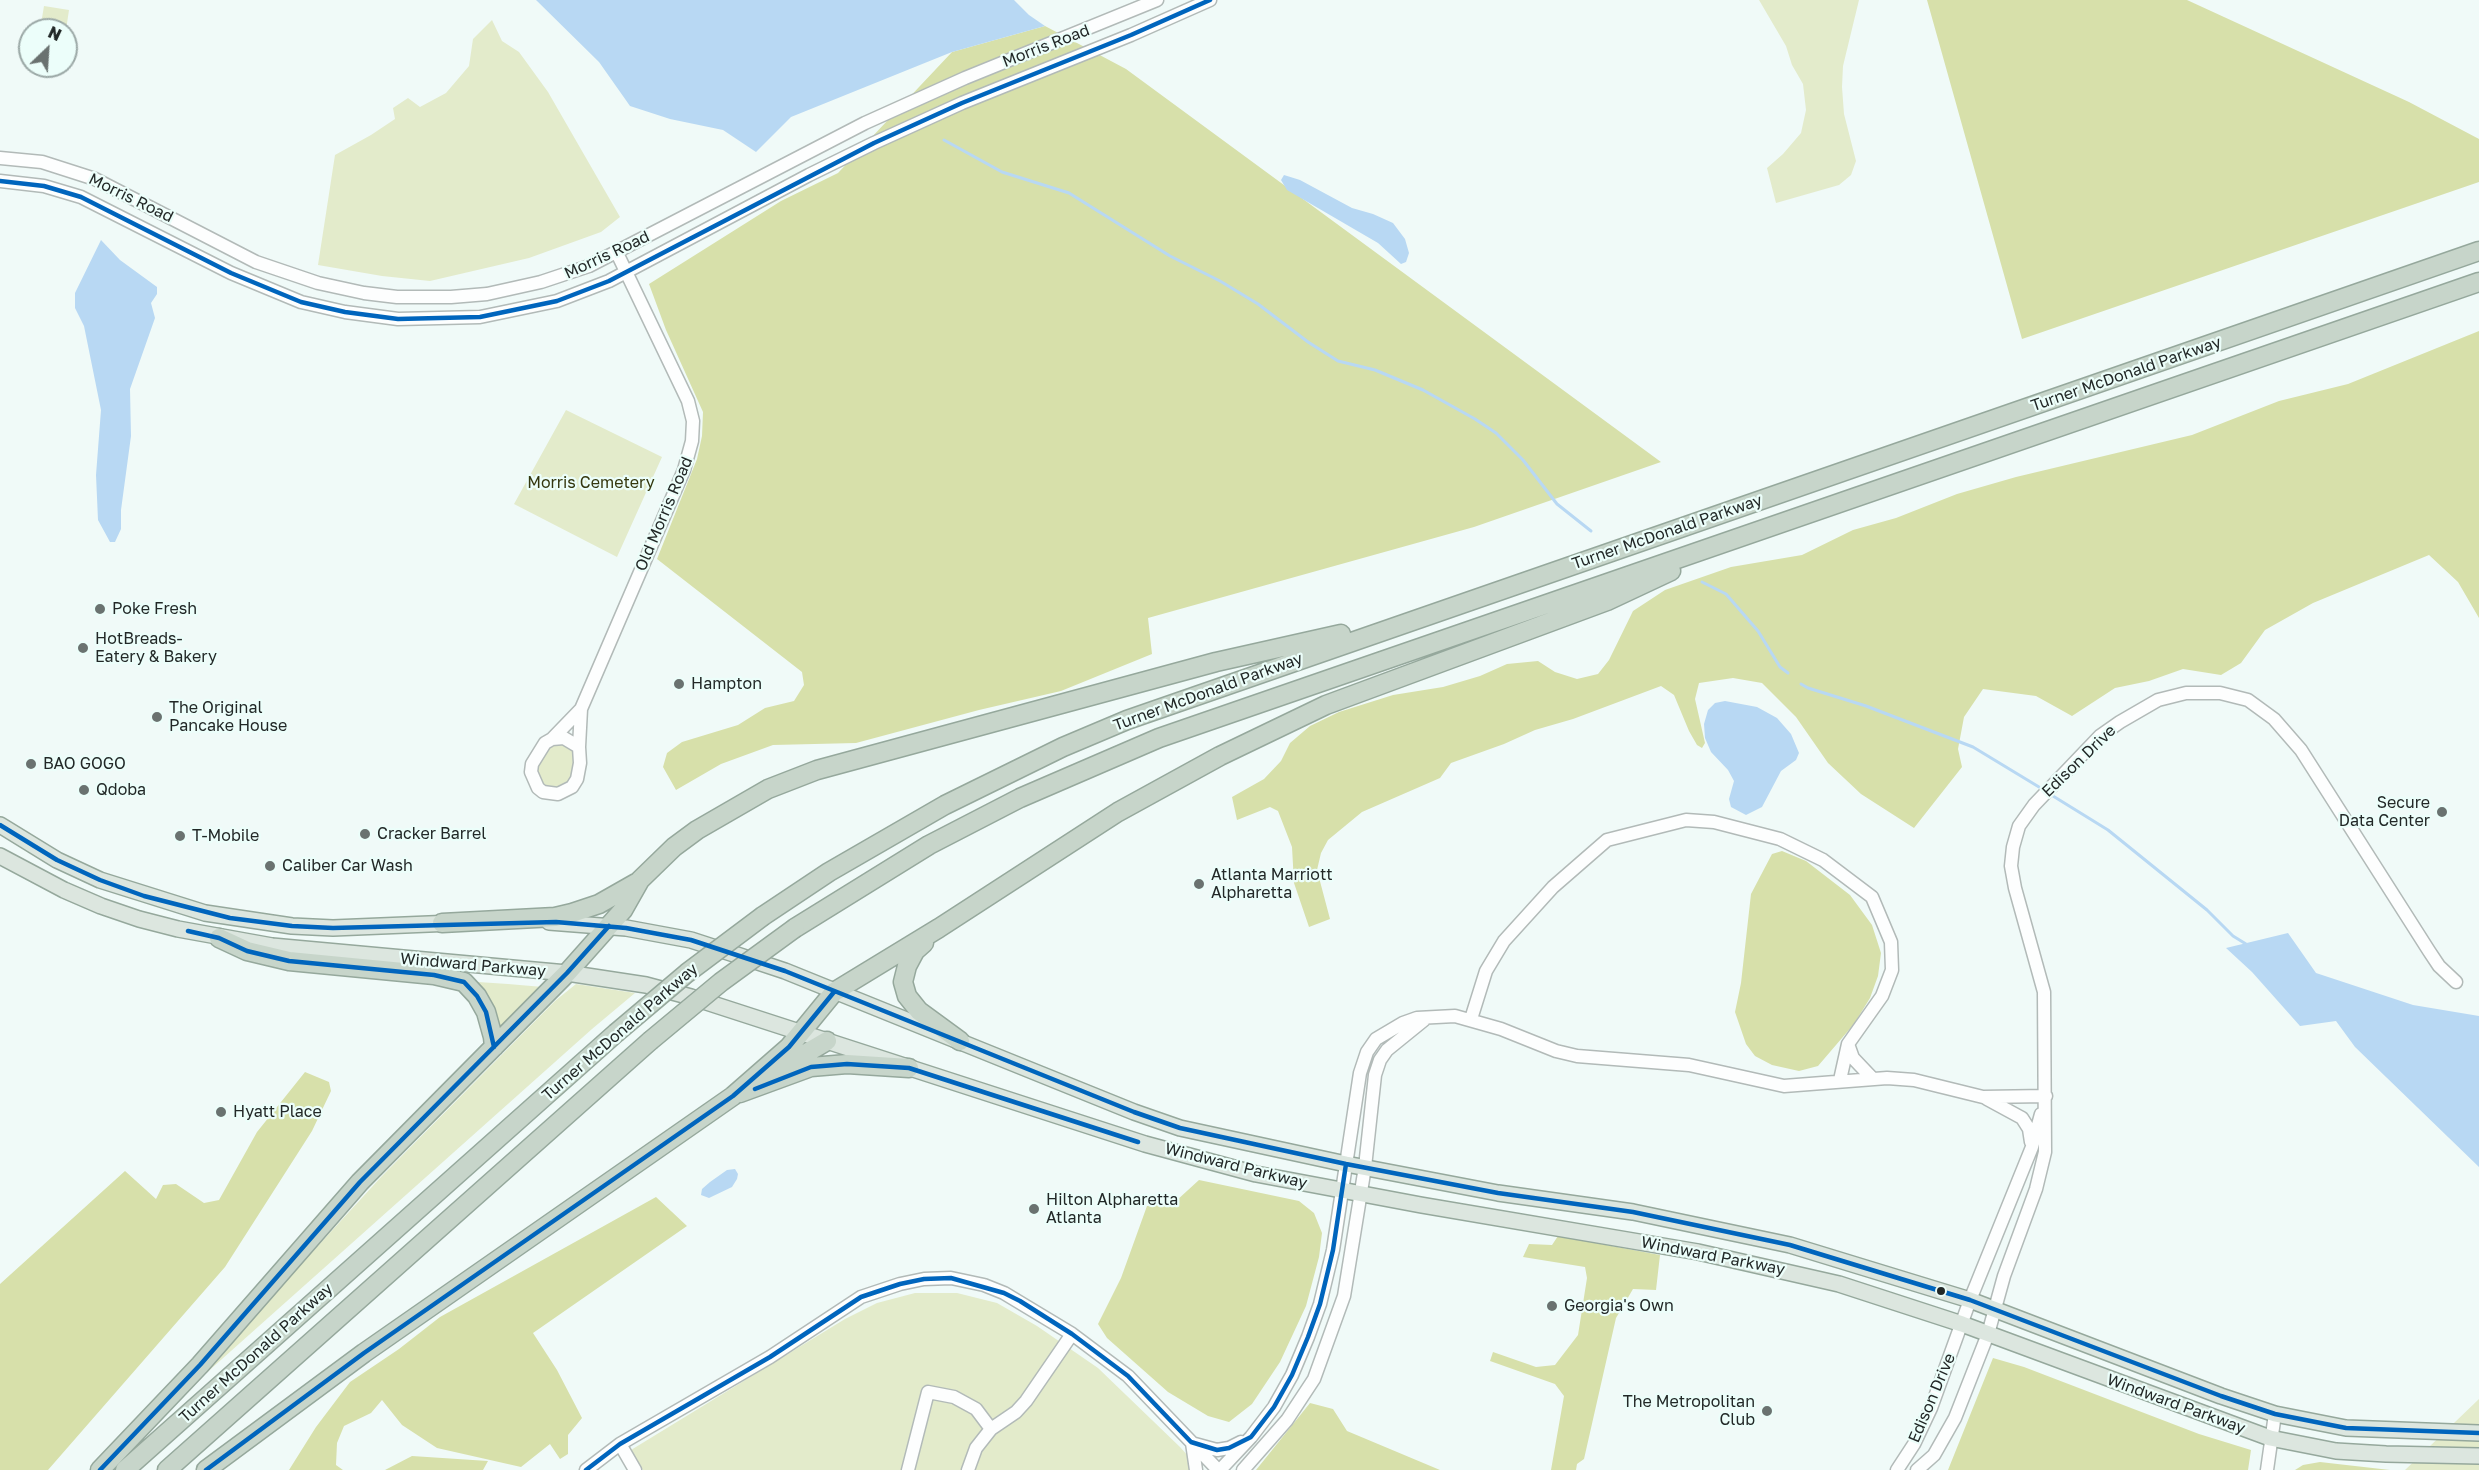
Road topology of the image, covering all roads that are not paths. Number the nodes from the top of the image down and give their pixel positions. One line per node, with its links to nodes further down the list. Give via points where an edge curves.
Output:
1 (1157, 0): 6 (street, Morris Road, via 865,123)
2 (1209, 0): 7 (street, Morris Road, via 874,143)
3 (0, 158): 6 (street, Morris Road, via 42,162 78,172 256,261 303,279 364,293 432,298 505,291 566,275)
4 (0, 181): 7 (street, Morris Road, via 44,186 81,197 256,285 301,302 361,315 434,320 495,315 557,301)
5 (2479, 251): 10 (highway, Turner McDonald Parkway)
6 (617, 253): 7 (street, Old Morris Road)
7 (627, 272): 11 (street, Old Morris Road, via 688,401 692,441 684,470)
8 (2479, 282): 9 (highway, Turner McDonald Parkway)
9 (1739, 539): 20 (highway, via 1607,601 1294,720 1127,807); 60 (highway, Turner McDonald Parkway, bridge, via 1206,721 1020,798 929,845 795,928 712,989)
10 (1431, 613): 16 (highway, via 1216,662 817,770 768,789 720,815 674,847); 59 (highway, Turner McDonald Parkway, bridge, via 1191,696 1063,747 935,810 829,872 687,973 616,1033)
11 (581, 709): 12 (street, Old Morris Road); 13 (street, Old Morris Road)
12 (552, 739): 13 (street, via 569,739); 13 (street, Old Morris Road, via 540,749 532,764 534,782 543,792 558,794 572,787 579,771)
13 (579, 747)
14 (0, 825): 17 (main road, Windward Parkway, via 57,860 100,880)
15 (0, 856): 21 (main road, Windward Parkway, via 101,906)
16 (640, 880): 18 (highway, via 599,904 572,914); 19 (highway)
17 (184, 907): 18 (main road, Windward Parkway, via 292,926); 21 (main road)
18 (442, 923): 19 (main road, Windward Parkway, via 556,922)
19 (609, 926): 23 (highway); 25 (main road, Windward Parkway, via 691,940)
20 (939, 928): 25 (highway); 30 (highway, via 915,951 903,982 907,996 919,1011)
21 (178, 929): 22 (main road, Windward Parkway)
22 (219, 938): 23 (main road, Windward Parkway); 32 (highway, via 247,951 289,961 434,975 464,982 486,1012)
23 (567, 974): 28 (main road, Windward Parkway, via 646,985); 32 (highway)
24 (2456, 982): 38 (street, Edison Drive, via 2439,966 2301,750 2274,718 2248,700 2220,693 2186,693 2158,700 2100,736 2019,826 2011,866 2044,992)
25 (834, 992): 28 (highway); 30 (main road, Windward Parkway)
26 (1428, 1018): 27 (street); 41 (street, via 1417,1018 1394,1028 1376,1039 1367,1052 1360,1073); 42 (street, via 1398,1039 1380,1060)
27 (1471, 1019): 31 (street, via 1486,971 1504,941 1553,887 1607,840 1686,820 1714,822 1773,836 1823,860 1872,897 1891,942 1892,970 1882,996); 36 (street, via 1577,1056 1689,1065 1784,1086)
28 (801, 1034): 29 (main road, Windward Parkway); 34 (highway)
29 (827, 1041): 33 (main road, Windward Parkway); 34 (highway, via 786,1065)
30 (960, 1041): 41 (main road, Windward Parkway, via 1180,1128)
31 (1848, 1044): 35 (street, via 1853,1058); 36 (street)
32 (494, 1047): 58 (highway, via 360,1182 200,1365)
33 (909, 1068): 37 (highway, via 847,1064 812,1067); 43 (main road, Windward Parkway, via 1145,1144 1256,1174)
34 (760, 1071): 37 (highway)
35 (1872, 1078): 36 (street); 39 (street, via 1914,1080)
36 (1840, 1080)
37 (733, 1095): 61 (highway, via 364,1353)
38 (2046, 1096): 39 (street); 40 (street, Edison Drive); 46 (street, Edison Drive, via 2045,1152)
39 (1983, 1097): 40 (street, via 2022,1118 2029,1129)
40 (2032, 1147): 45 (street, Edison Drive)
41 (1346, 1164): 42 (main road, Windward Parkway); 43 (street)
42 (1365, 1167): 44 (street); 45 (main road, Windward Parkway, via 1498,1193 1633,1212 1790,1245)
43 (1342, 1190): 44 (main road, Windward Parkway); 53 (street, via 1333,1250 1308,1337 1274,1407)
44 (1361, 1194): 47 (main road, Windward Parkway, via 1783,1270); 68 (street, via 1344,1296 1314,1380 1287,1420)
45 (1970, 1300): 46 (main road, Windward Parkway); 47 (street, Edison Drive)
46 (1995, 1310): 49 (street, Edison Drive); 50 (main road, Windward Parkway)
47 (1962, 1324): 49 (main road, Windward Parkway); 69 (street, Edison Drive, via 1931,1408)
48 (1072, 1334): 51 (street, via 1016,1413); 55 (street, via 1128,1376); 56 (street, via 1020,1301 984,1285 951,1278 900,1284 861,1297 770,1357)
49 (1988, 1334): 54 (main road, Windward Parkway); 70 (street, Edison Drive, via 1955,1418 1934,1455)
50 (2274, 1414): 52 (main road, Windward Parkway, via 2346,1428); 54 (street)
51 (992, 1429): 64 (street, via 976,1408 954,1397 928,1392); 65 (street, via 976,1448)
52 (2479, 1433)
53 (1251, 1437): 55 (street, via 1217,1450); 67 (street)
54 (2270, 1438): 57 (main road, Windward Parkway, via 2336,1451); 71 (street)
55 (1191, 1442): 66 (street); 67 (street)
56 (620, 1444): 62 (street); 63 (street)
57 (2479, 1456)
58 (100, 1470)
59 (125, 1470)
60 (167, 1470)
61 (206, 1470)
62 (586, 1470)
63 (635, 1470)
64 (909, 1470)
65 (969, 1470)
66 (1196, 1470)
67 (1219, 1470)
68 (1243, 1470)
69 (1897, 1470)
70 (1917, 1470)
71 (2267, 1470)

